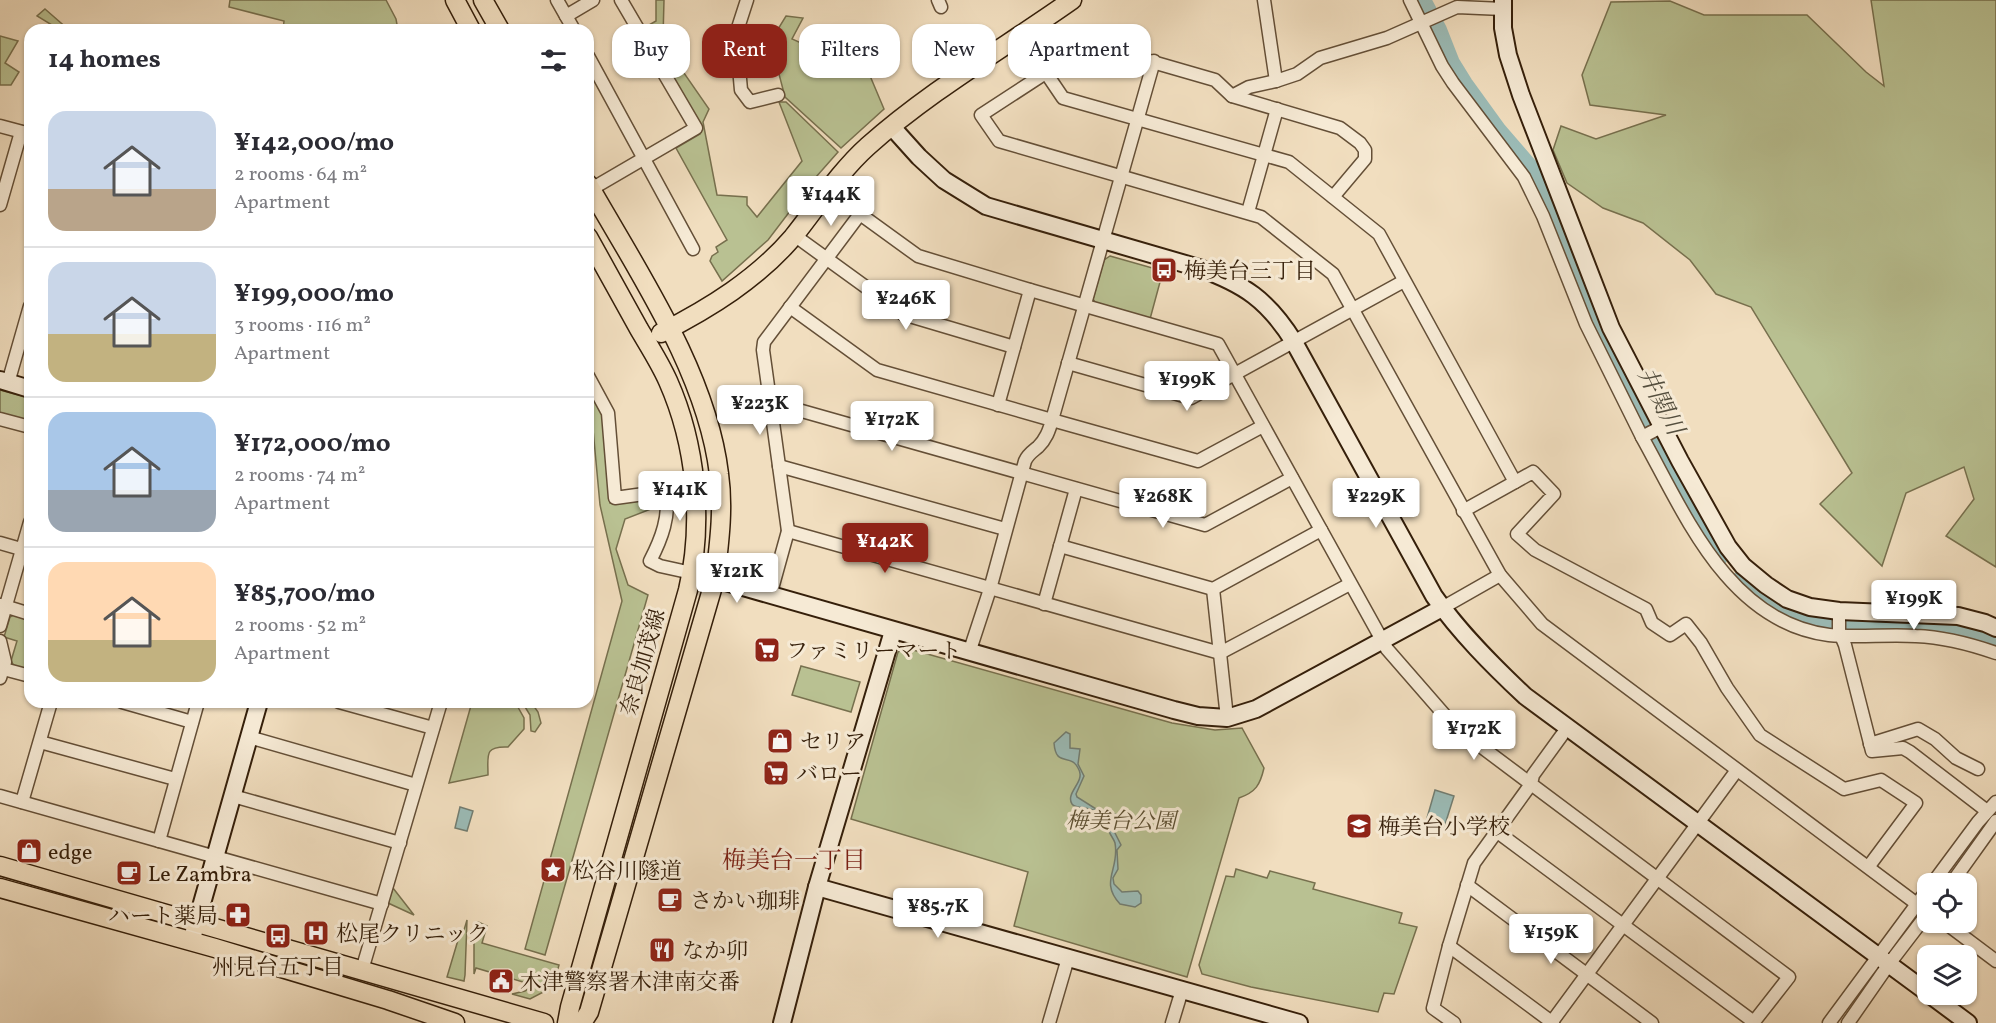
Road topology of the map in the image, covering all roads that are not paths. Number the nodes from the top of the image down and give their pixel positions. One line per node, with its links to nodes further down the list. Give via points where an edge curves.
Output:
1 (455, 0): 13 (main road)
2 (483, 0): 14 (main road)
3 (557, 0): 11 (street)
4 (594, 0): 11 (street)
5 (621, 0): 33 (street, via 696,128)
6 (747, 0): 24 (street, via 736,34 741,90 750,102)
7 (1072, 0): 16 (main road)
8 (1264, 0): 23 (street)
9 (1410, 0): 12 (street)
10 (1503, 5): 12 (street, via 1457,7); 67 (street, via 1508,55)
11 (566, 16): 15 (street)
12 (1424, 22): 23 (street, via 1387,38 1320,58 1297,74); 67 (street, via 1442,66 1524,177 1586,324)
13 (468, 24)
14 (497, 24)
15 (571, 24)
16 (1038, 24)
17 (1008, 45): 29 (main road)
18 (1151, 60): 19 (street)
19 (1154, 61): 25 (street, via 1215,80); 27 (street)
20 (594, 67): 33 (street)
21 (1038, 78): 34 (street, via 981,115 999,141)
22 (1049, 78): 27 (street, via 1063,98)
23 (1276, 81): 25 (street, via 1249,87)
24 (778, 95)
25 (1232, 96): 26 (street)
26 (1277, 109): 32 (street); 38 (street, via 1340,128 1365,150 1365,159)
27 (1137, 119): 32 (street); 34 (street)
28 (0, 126): 30 (street)
29 (892, 127): 41 (main road, via 845,170); 42 (street, via 931,169 971,199 1002,213)
30 (24, 132)
31 (24, 138): 36 (street)
32 (1264, 155): 38 (street, via 1289,162); 40 (street)
33 (644, 158): 35 (street); 44 (street)
34 (1121, 177): 40 (street); 42 (street)
35 (594, 185)
36 (2, 191): 39 (street)
37 (594, 197): 52 (main road, 奈良加茂線)
38 (1333, 197): 46 (street, via 1379,234)
39 (0, 205)
40 (1248, 212): 50 (street, via 1261,217 1333,274)
41 (794, 235): 45 (street); 52 (main road, via 734,291)
42 (1102, 241): 48 (street); 54 (street, via 1228,279 1266,304)
43 (594, 248): 53 (main road, 奈良加茂線)
44 (693, 249)
45 (826, 259): 47 (street, via 860,214 918,256); 49 (street); 55 (street, via 903,314)
46 (1404, 281): 50 (street); 71 (street)
47 (1030, 290): 48 (street); 55 (street)
48 (1084, 305): 56 (street); 57 (street, via 1218,344)
49 (790, 307): 61 (street, via 762,350); 62 (street, via 877,370)
50 (1352, 309): 54 (street); 75 (street)
51 (24, 323): 58 (street)
52 (670, 329): 53 (main road); 85 (main road, 奈良加茂線, via 700,396 717,455 721,511)
53 (646, 341): 72 (main road, 奈良加茂線, via 668,380 681,416)
54 (1294, 342): 57 (street); 92 (street)
55 (1014, 347): 62 (street)
56 (1068, 363): 57 (street, via 1191,398); 63 (street)
57 (1235, 373): 65 (street)
58 (4, 381): 59 (street)
59 (24, 387)
60 (594, 387): 74 (street, via 608,413 615,498)
61 (770, 402): 68 (street); 69 (street)
62 (998, 405): 63 (street)
63 (1052, 420): 65 (street, via 1198,461); 69 (street, via 1044,440 1026,458)
64 (1, 421): 66 (street)
65 (1263, 426): 70 (street)
66 (24, 427)
67 (1651, 432): 94 (street, via 1743,566 1787,599 1810,607); 94 (street, via 1691,525 1734,586 1789,624 1827,634)
68 (779, 466): 76 (street); 78 (street)
69 (1022, 473): 73 (street); 76 (street)
70 (1292, 478): 73 (street, via 1205,525); 77 (street)
71 (1515, 482): 75 (street); 134 (street, via 1533,472 1554,494 1517,534 1535,550 1646,609 1652,623 1670,635 1686,624 1761,735 1844,789 1881,780 1916,803)
72 (695, 487): 74 (street); 83 (main road, 奈良加茂線)
73 (1076, 489): 80 (street)
74 (666, 491): 83 (street, via 669,507 661,540 650,561)
75 (1463, 511): 84 (street)
76 (1005, 529): 87 (street)
77 (1321, 530): 86 (street); 88 (street)
78 (788, 531): 87 (street); 89 (street)
79 (0, 543): 81 (street)
80 (1060, 546): 88 (street); 90 (street)
81 (24, 549)
82 (24, 555): 91 (street)
83 (692, 573): 159 (main road, 奈良加茂線)
84 (1500, 575): 92 (street); 119 (street, via 1542,624)
85 (715, 579): 89 (street); 160 (main road, 奈良加茂線, via 589,1012)
86 (1350, 584): 99 (street); 101 (street)
87 (990, 589): 90 (street); 100 (street)
88 (1213, 589): 101 (street)
89 (770, 596): 97 (street)
90 (1044, 604): 101 (street)
91 (3, 606): 93 (street); 95 (street)
92 (1442, 608): 99 (street); 127 (street, via 1480,653 1525,696)
93 (24, 612)
94 (1839, 625): 96 (street, via 1958,616); 102 (street, via 1940,638); 117 (street)
95 (0, 626)
96 (1996, 628)
97 (893, 631): 100 (street); 139 (street)
98 (0, 641): 103 (street, via 5,662)
99 (1382, 641): 111 (street, via 1256,709); 121 (street, via 1455,727)
100 (969, 653): 111 (street, via 1174,710)
101 (1220, 653): 111 (street)
102 (1996, 653)
103 (1, 671): 104 (street)
104 (24, 675)
105 (49, 708): 116 (street)
106 (143, 708): 112 (street)
107 (196, 708): 112 (street)
108 (257, 708): 115 (street)
109 (361, 708): 113 (street)
110 (439, 708): 113 (street)
111 (1227, 718)
112 (192, 722): 120 (street)
113 (433, 728): 122 (street)
114 (1562, 735): 121 (street, via 1533,775)
115 (249, 737): 122 (street); 123 (street)
116 (40, 742): 120 (street); 125 (street)
117 (1870, 744): 118 (street, via 1918,729 1935,738 1956,758); 126 (street, via 1872,751 1903,748)
118 (1978, 769)
119 (1737, 770): 127 (street); 134 (street)
120 (175, 780): 130 (street)
121 (1531, 784): 129 (street); 137 (street)
122 (416, 785): 131 (street)
123 (232, 795): 131 (street); 132 (street)
124 (0, 796): 125 (street)
125 (22, 802): 130 (street)
126 (1991, 807): 135 (street)
127 (1698, 825): 137 (street); 150 (street)
128 (1995, 827): 136 (street)
129 (1496, 831): 138 (street, via 1474,863); 145 (street)
130 (159, 841): 132 (street)
131 (400, 843): 141 (street)
132 (215, 856): 141 (street); 143 (street)
133 (0, 866): 143 (main road)
134 (1869, 866): 142 (street)
135 (1940, 873)
136 (1959, 873)
137 (1658, 878): 145 (street); 168 (street, via 1789,977)
138 (1467, 885): 148 (street); 153 (street)
139 (817, 887): 149 (street); 161 (street)
140 (0, 888): 147 (main road)
141 (382, 904): 152 (street)
142 (1917, 904): 150 (street)
143 (197, 922): 147 (street); 152 (main road)
144 (1917, 925): 150 (street)
145 (1623, 926): 153 (street); 168 (street)
146 (1959, 933): 151 (street)
147 (192, 942): 157 (main road)
148 (1449, 945): 165 (street, via 1433,1008); 166 (street)
149 (1068, 958): 155 (street); 162 (street)
150 (1884, 960): 154 (street); 169 (street); 170 (street)
151 (1996, 961)
152 (362, 970): 158 (main road)
153 (1588, 974): 166 (street); 167 (street)
154 (1917, 986)
155 (1182, 990): 163 (street); 164 (street)
156 (1943, 1005): 171 (street)
157 (455, 1023)
158 (544, 1023)
159 (567, 1023)
160 (582, 1023)
161 (782, 1023)
162 (1049, 1023)
163 (1172, 1023)
164 (1299, 1023)
165 (1454, 1023)
166 (1552, 1023)
167 (1652, 1023)
168 (1754, 1023)
169 (1829, 1023)
170 (1848, 1023)
171 (1968, 1023)

